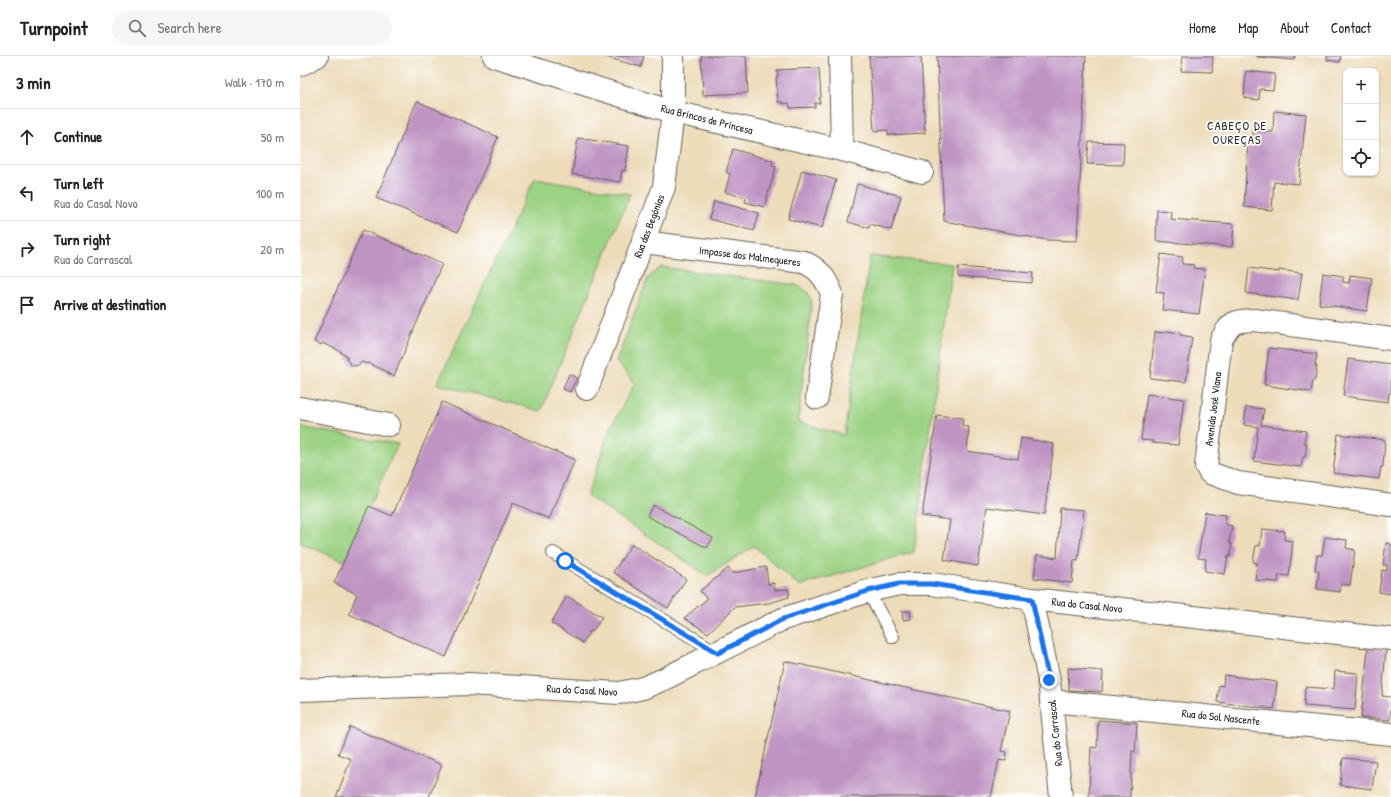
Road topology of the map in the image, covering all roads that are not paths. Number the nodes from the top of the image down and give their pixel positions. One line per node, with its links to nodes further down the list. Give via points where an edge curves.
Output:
1 (318, 56): 5 (street)
2 (494, 56): 6 (street, Rua Brincos de Princesa)
3 (673, 56): 6 (street, Rua das Begónias)
4 (840, 56): 7 (street)
5 (300, 66)
6 (674, 112): 7 (street, Rua Brincos de Princesa); 9 (street, Rua das Begónias, via 664,187)
7 (842, 150): 8 (street, Rua Brincos de Princesa)
8 (922, 172)
9 (643, 242): 11 (street, Rua das Begónias); 12 (street, Impasse dos Malmequeres, via 804,262 816,268 827,281 832,294)
10 (1391, 339): 15 (street, Avenida José Viana, via 1255,320 1239,320 1230,325 1221,340 1206,466 1210,472 1238,483)
11 (587, 389)
12 (817, 398)
13 (300, 408): 14 (street)
14 (389, 425)
15 (1391, 505)
16 (553, 553): 21 (lane)
17 (868, 591): 18 (street, Rua do Casal Novo, via 899,584 931,584); 19 (lane); 21 (street, Rua do Casal Novo, via 783,619)
18 (1032, 599): 20 (street, Rua do Casal Novo); 23 (street, Rua do Carrascal)
19 (893, 636)
20 (1391, 640)
21 (718, 653): 22 (street, Rua do Casal Novo, via 643,688 619,693 468,684)
22 (300, 690)
23 (1051, 701): 24 (street, Rua do Sol Nascente); 25 (street, Rua do Carrascal)
24 (1391, 734)
25 (1061, 797)

